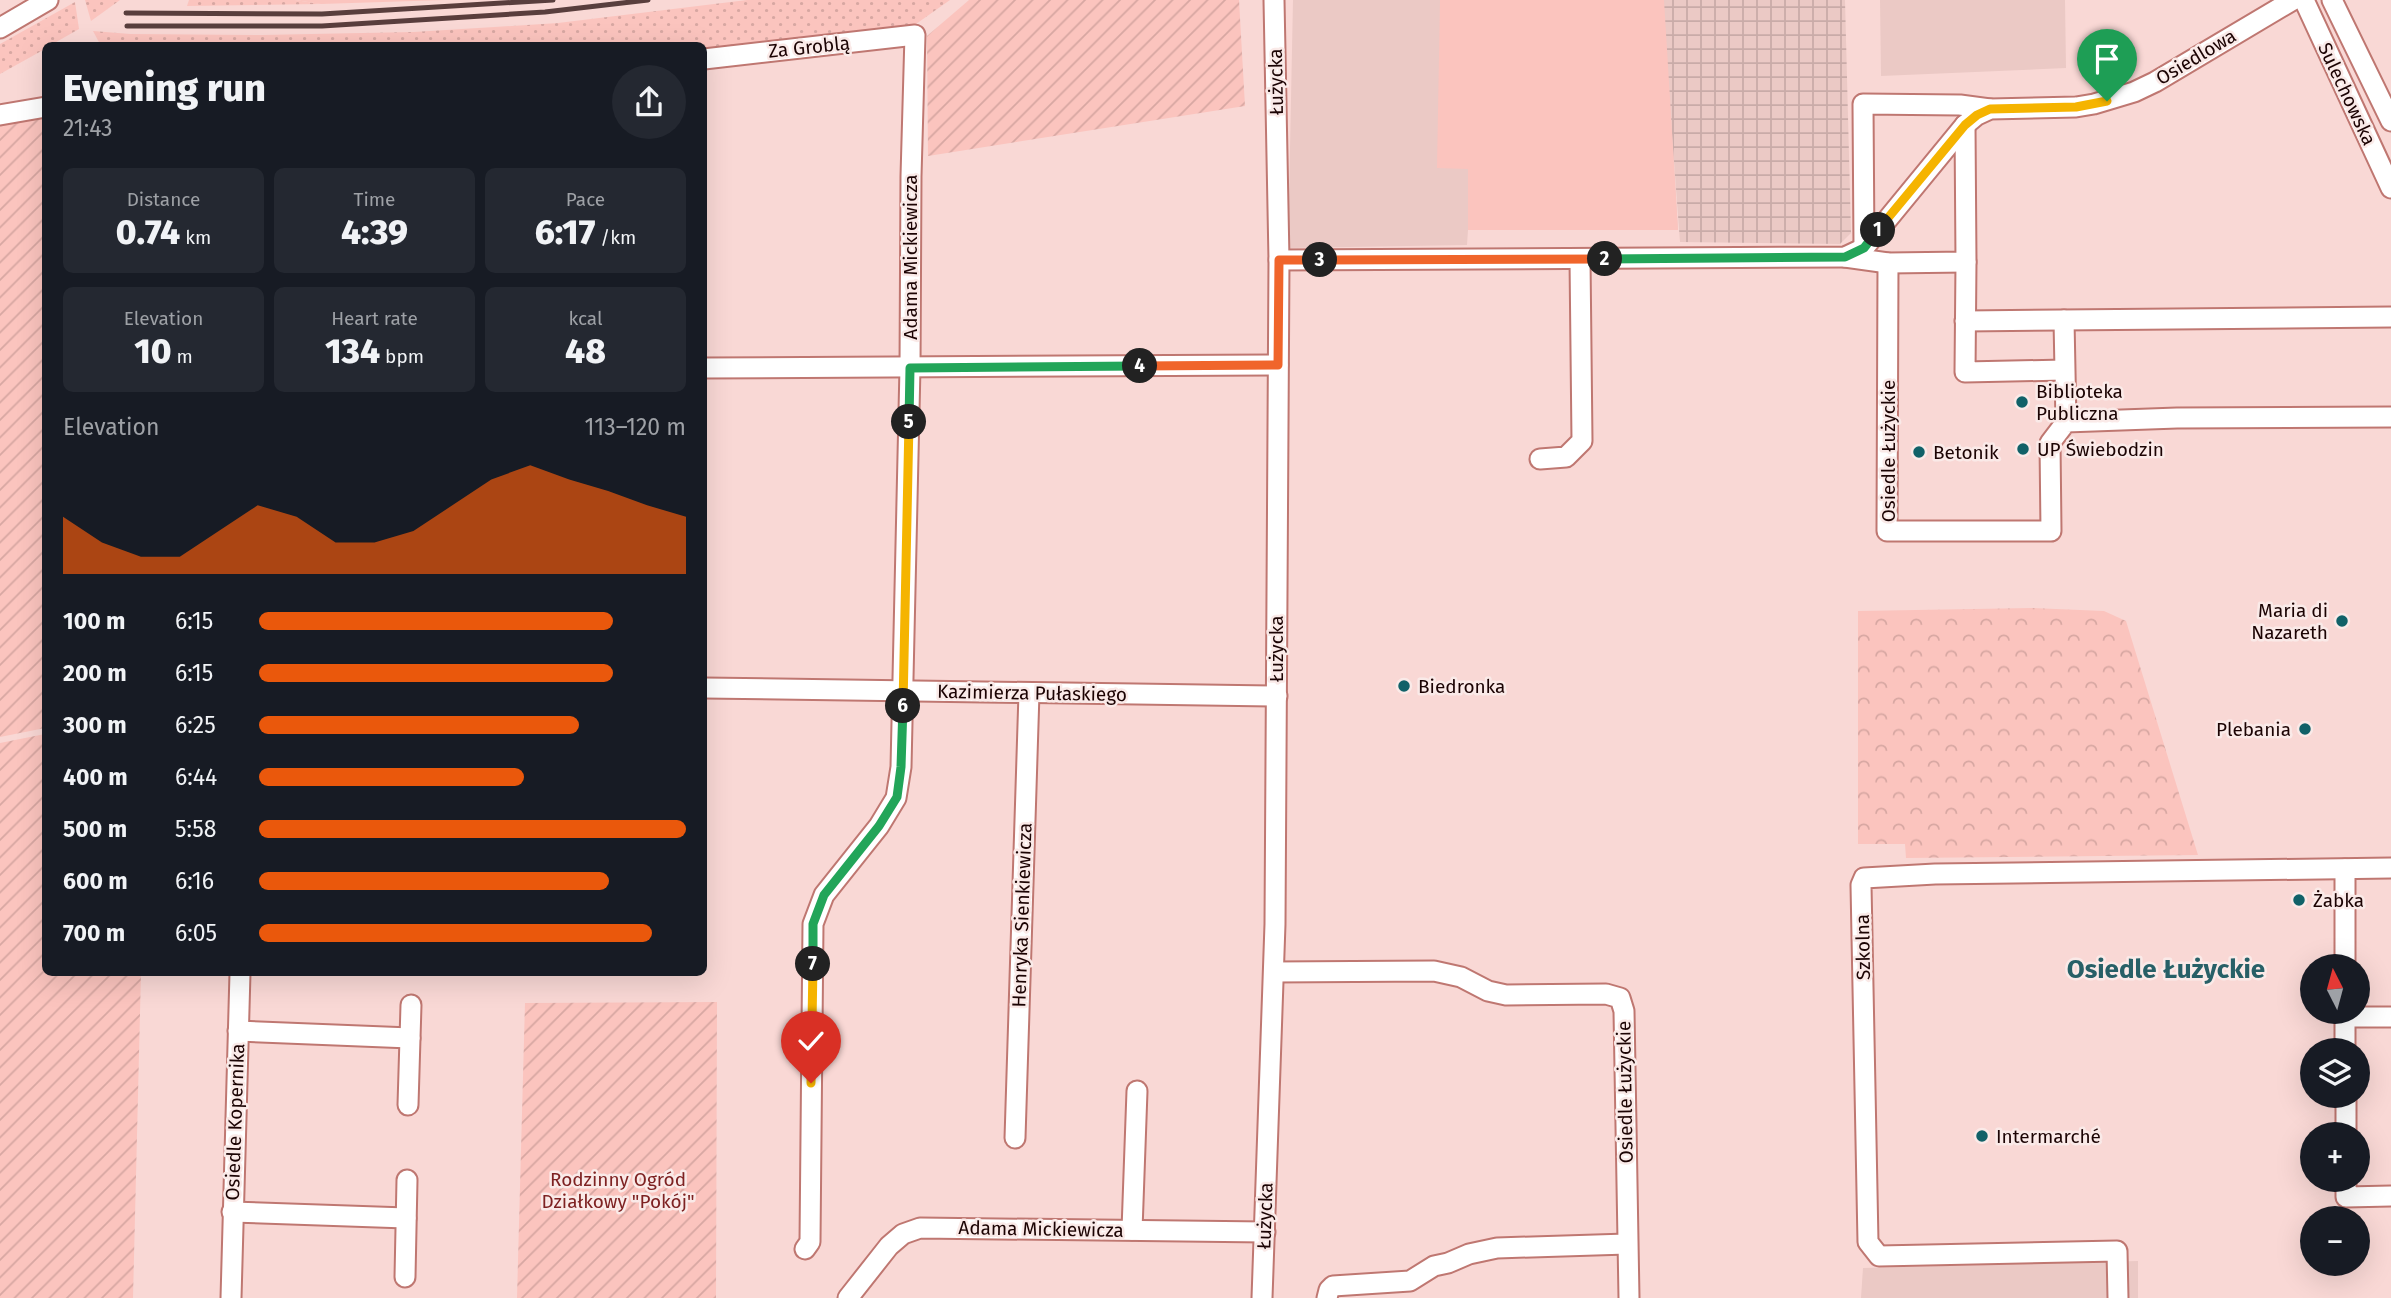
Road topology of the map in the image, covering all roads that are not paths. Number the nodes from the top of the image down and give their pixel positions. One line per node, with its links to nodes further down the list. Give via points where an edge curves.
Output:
1 (48, 0): 6 (street)
2 (1274, 0): 18 (street, Łużycka)
3 (2292, 0): 10 (street, Osiedlowa, via 2155,82 2125,95 2076,107)
4 (2304, 0): 14 (street, Sulechowska)
5 (2332, 0): 12 (street)
6 (0, 28)
7 (915, 35): 8 (street, Za Groblą); 26 (street, Adama Mickiewicza)
8 (707, 59)
9 (42, 108): 11 (street)
10 (1990, 109): 13 (street); 15 (street, Osiedlowa, via 1863,104)
11 (0, 115)
12 (2391, 121)
13 (1965, 125): 15 (street); 19 (street)
14 (2391, 188)
15 (1864, 248): 16 (street)
16 (1845, 257): 17 (street); 20 (street)
17 (1580, 259): 18 (street); 30 (street, via 1581,441 1566,457)
18 (1279, 260): 24 (street, Łużycka)
19 (1966, 262): 20 (street); 23 (street)
20 (1888, 263): 29 (street, Osiedle Łużyckie, via 1886,531 2050,531 2050,443)
21 (2391, 317): 22 (street)
22 (2064, 320): 23 (street); 27 (street)
23 (1965, 321): 27 (street, via 1965,372)
24 (1278, 365): 26 (street); 34 (street, Łużycka)
25 (707, 368): 26 (street)
26 (910, 368): 32 (street, Adama Mickiewicza)
27 (2064, 370): 29 (street)
28 (2391, 417): 29 (street)
29 (2066, 422)
30 (1540, 458)
31 (707, 688): 32 (street, Kazimierza Pułaskiego)
32 (903, 691): 33 (street, Kazimierza Pułaskiego); 56 (street, Adama Mickiewicza, via 897,797 824,895 813,924 810,1242)
33 (1029, 693): 34 (street, Kazimierza Pułaskiego); 47 (street, Henryka Sienkiewicza)
34 (1277, 696): 38 (street, Łużycka)
35 (2391, 868): 36 (street, Szkolna)
36 (2345, 869): 37 (street); 63 (street, Szkolna, via 1864,878 1868,1242 1879,1256 2117,1251)
37 (2345, 954)
38 (1274, 972): 54 (street, Łużycka); 55 (street, Osiedle Łużyckie, via 1434,971 1506,995 1606,994 1620,998 1625,1011)
39 (240, 976): 43 (street, Osiedle Kopernika)
40 (411, 1005): 44 (street)
41 (2370, 1016): 42 (street)
42 (2391, 1017)
43 (238, 1031): 44 (street, Osiedle Kopernika); 51 (street, Osiedle Kopernika)
44 (410, 1038): 46 (street)
45 (1137, 1091): 53 (street)
46 (408, 1105)
47 (1015, 1138)
48 (407, 1180): 52 (street)
49 (2368, 1192): 50 (street)
50 (2391, 1196)
51 (232, 1212): 52 (street, Osiedle Kopernika); 58 (street, Osiedle Kopernika)
52 (406, 1218): 57 (street)
53 (1132, 1230): 54 (street, Adama Mickiewicza); 59 (street, Adama Mickiewicza, via 920,1228 889,1246)
54 (1265, 1232): 60 (street, Łużycka)
55 (1628, 1244): 61 (street, via 1497,1248 1434,1266 1410,1281 1333,1286); 62 (street, Osiedle Łużyckie)
56 (805, 1249)
57 (405, 1277)
58 (230, 1298)
59 (848, 1298)
60 (1262, 1298)
61 (1327, 1298)
62 (1629, 1298)
63 (2118, 1298)

